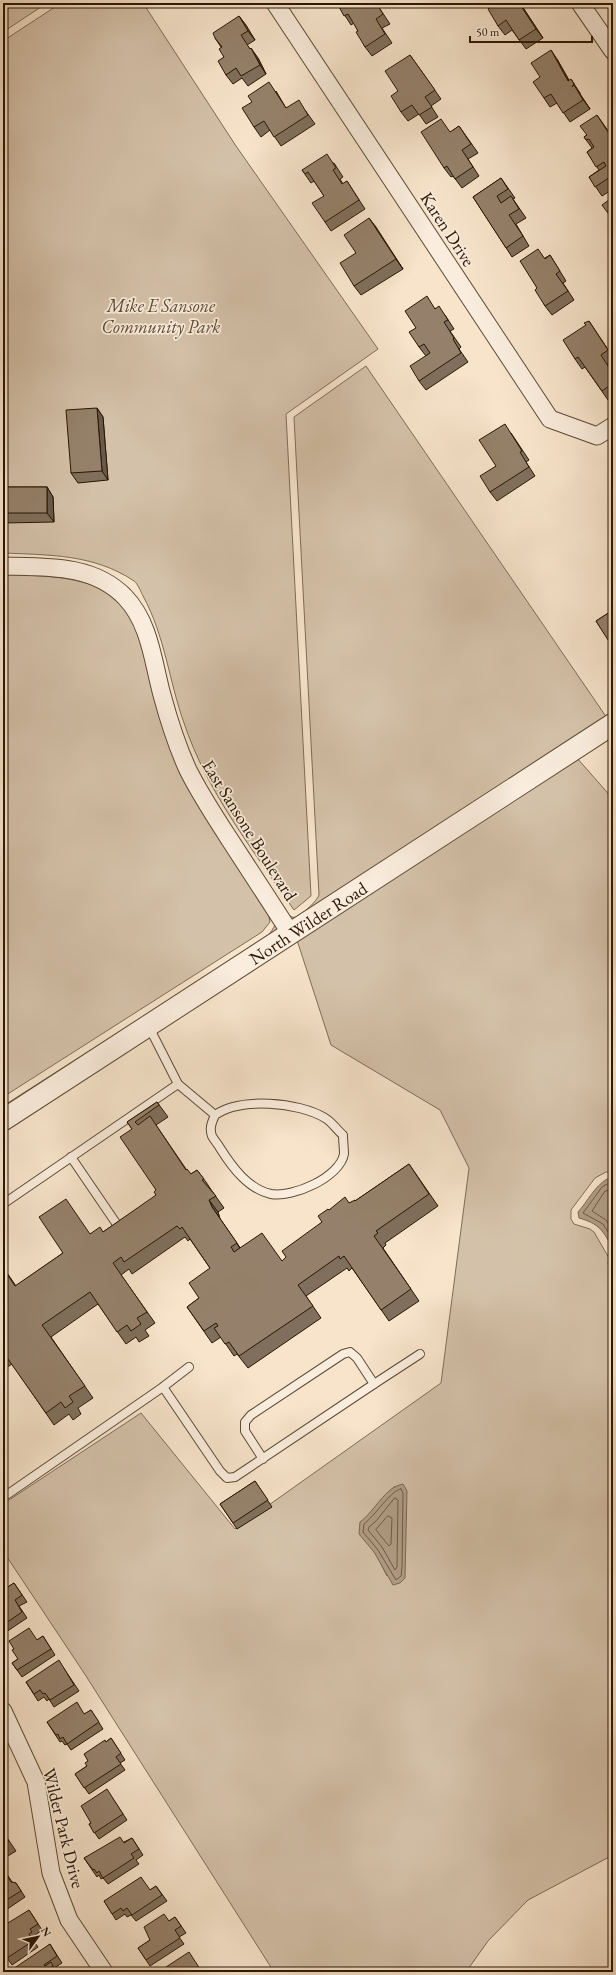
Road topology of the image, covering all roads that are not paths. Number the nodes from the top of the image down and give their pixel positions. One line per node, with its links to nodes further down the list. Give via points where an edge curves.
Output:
1 (275, 3): 4 (street, Karen Drive, via 550,419 597,436)
2 (580, 3): 3 (street)
3 (613, 51)
4 (613, 426)
5 (3, 566): 7 (street, East Sansone Boulevard, via 60,568 84,573 116,589 133,606 150,644 166,711 189,771)
6 (613, 724): 7 (street, North Wilder Road)
7 (291, 934): 8 (street, North Wilder Road)
8 (148, 1026): 9 (lane); 11 (street, North Wilder Road)
9 (178, 1084): 10 (lane); 12 (lane)
10 (215, 1115): 10 (lane, via 224,1109 252,1103 299,1108 326,1118 343,1135 344,1154 336,1169 315,1184 291,1192 272,1194 254,1186 235,1171 212,1136 211,1124)
11 (3, 1120)
12 (71, 1157): 13 (lane); 14 (lane)
13 (3, 1204)
14 (118, 1226)
15 (420, 1354): 17 (lane)
16 (189, 1367): 18 (lane)
17 (374, 1384): 19 (lane); 19 (lane, via 350,1352 343,1354 251,1415 245,1422 245,1431)
18 (163, 1387): 19 (lane, via 227,1478 235,1477); 20 (lane)
19 (263, 1459)
20 (3, 1495)
21 (4, 1714): 22 (street, Wilder Park Drive, via 36,1782 51,1873 69,1920)
22 (104, 1972)

